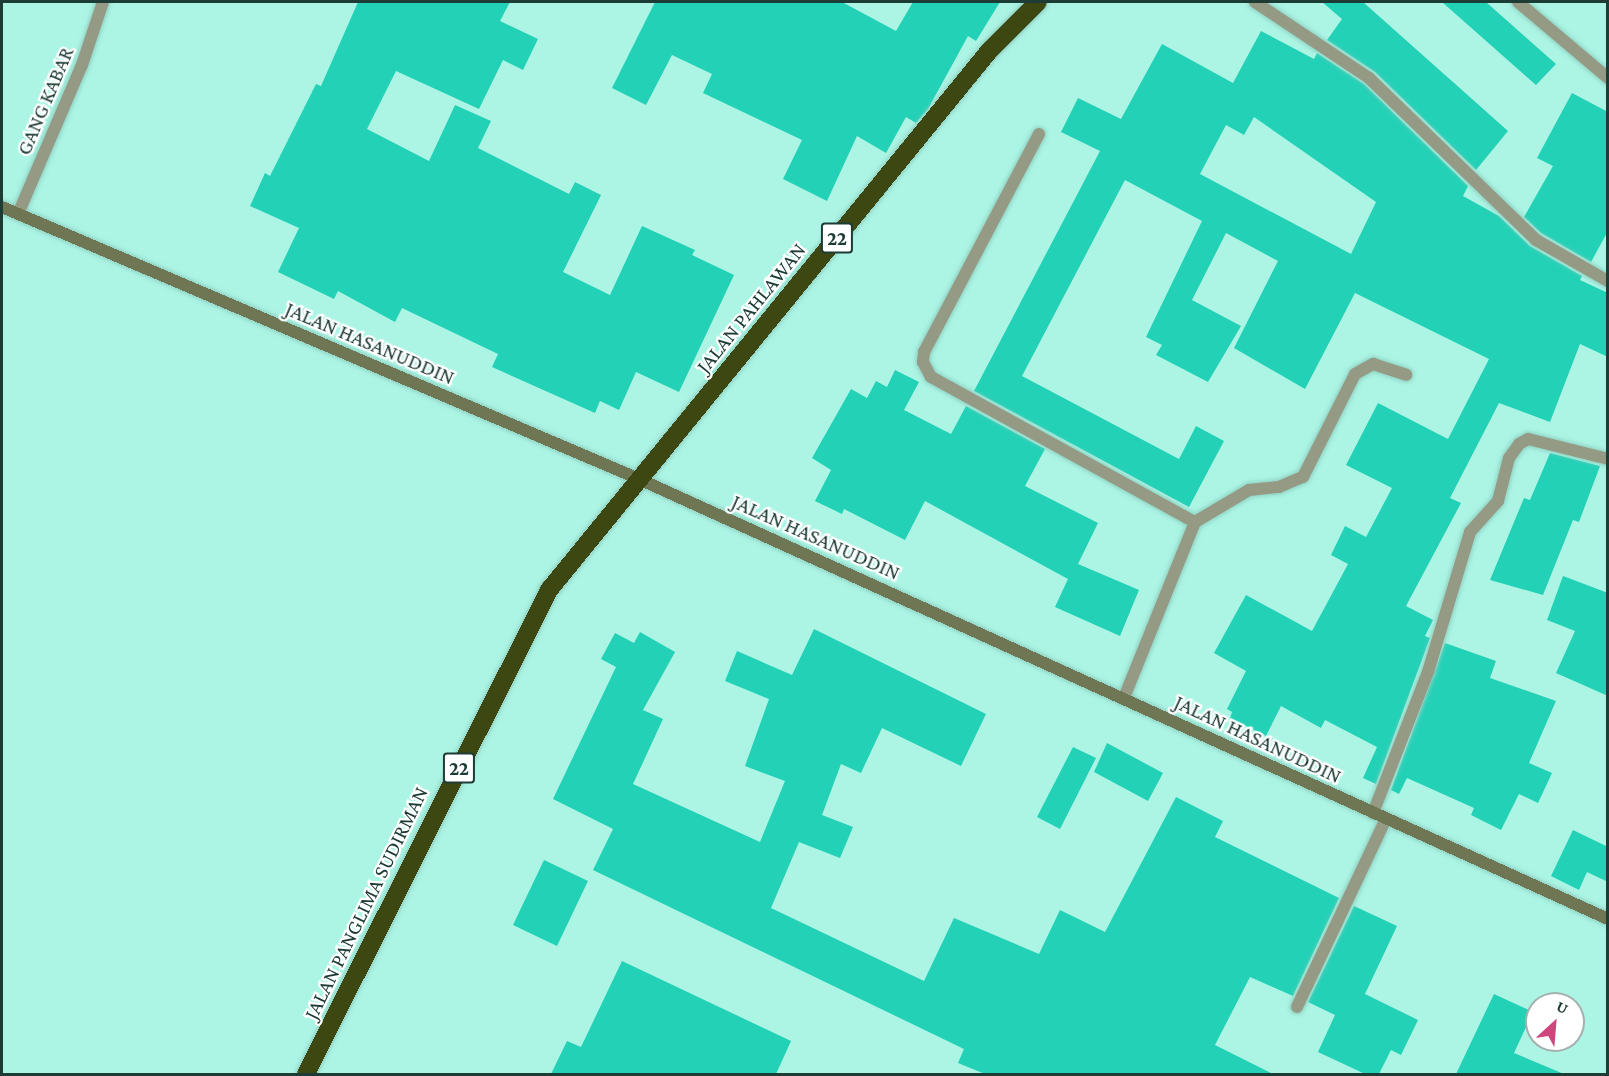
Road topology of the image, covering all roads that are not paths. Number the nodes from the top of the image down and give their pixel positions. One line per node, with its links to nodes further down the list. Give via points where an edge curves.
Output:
1 (103, 2): 8 (street, GANG KABAR, via 82,65)
2 (1038, 2): 12 (highway, JALAN PAHLAWAN / 22, via 989,51)
3 (1255, 2): 9 (street, via 1369,78 1536,240)
4 (1518, 2): 5 (street)
5 (1608, 78)
6 (1039, 134): 13 (street, via 924,352 924,367 931,377)
7 (2, 207): 8 (main road, JALAN HASANUDDIN)
8 (18, 214): 12 (main road, JALAN HASANUDDIN)
9 (1608, 281)
10 (1406, 375): 13 (street, via 1373,364 1355,374 1303,477 1279,487 1249,490)
11 (1608, 459): 15 (street, via 1528,440 1519,444 1509,458 1497,501 1470,532 1428,672)
12 (639, 479): 14 (main road, JALAN HASANUDDIN); 19 (highway, JALAN PANGLIMA SUDIRMAN / 22, via 549,590)
13 (1195, 522): 14 (street)
14 (1124, 698): 15 (main road, JALAN HASANUDDIN)
15 (1373, 813): 16 (main road, JALAN HASANUDDIN)
16 (1386, 819): 17 (main road, JALAN HASANUDDIN); 18 (street)
17 (1608, 919)
18 (1297, 1007)
19 (306, 1074)

